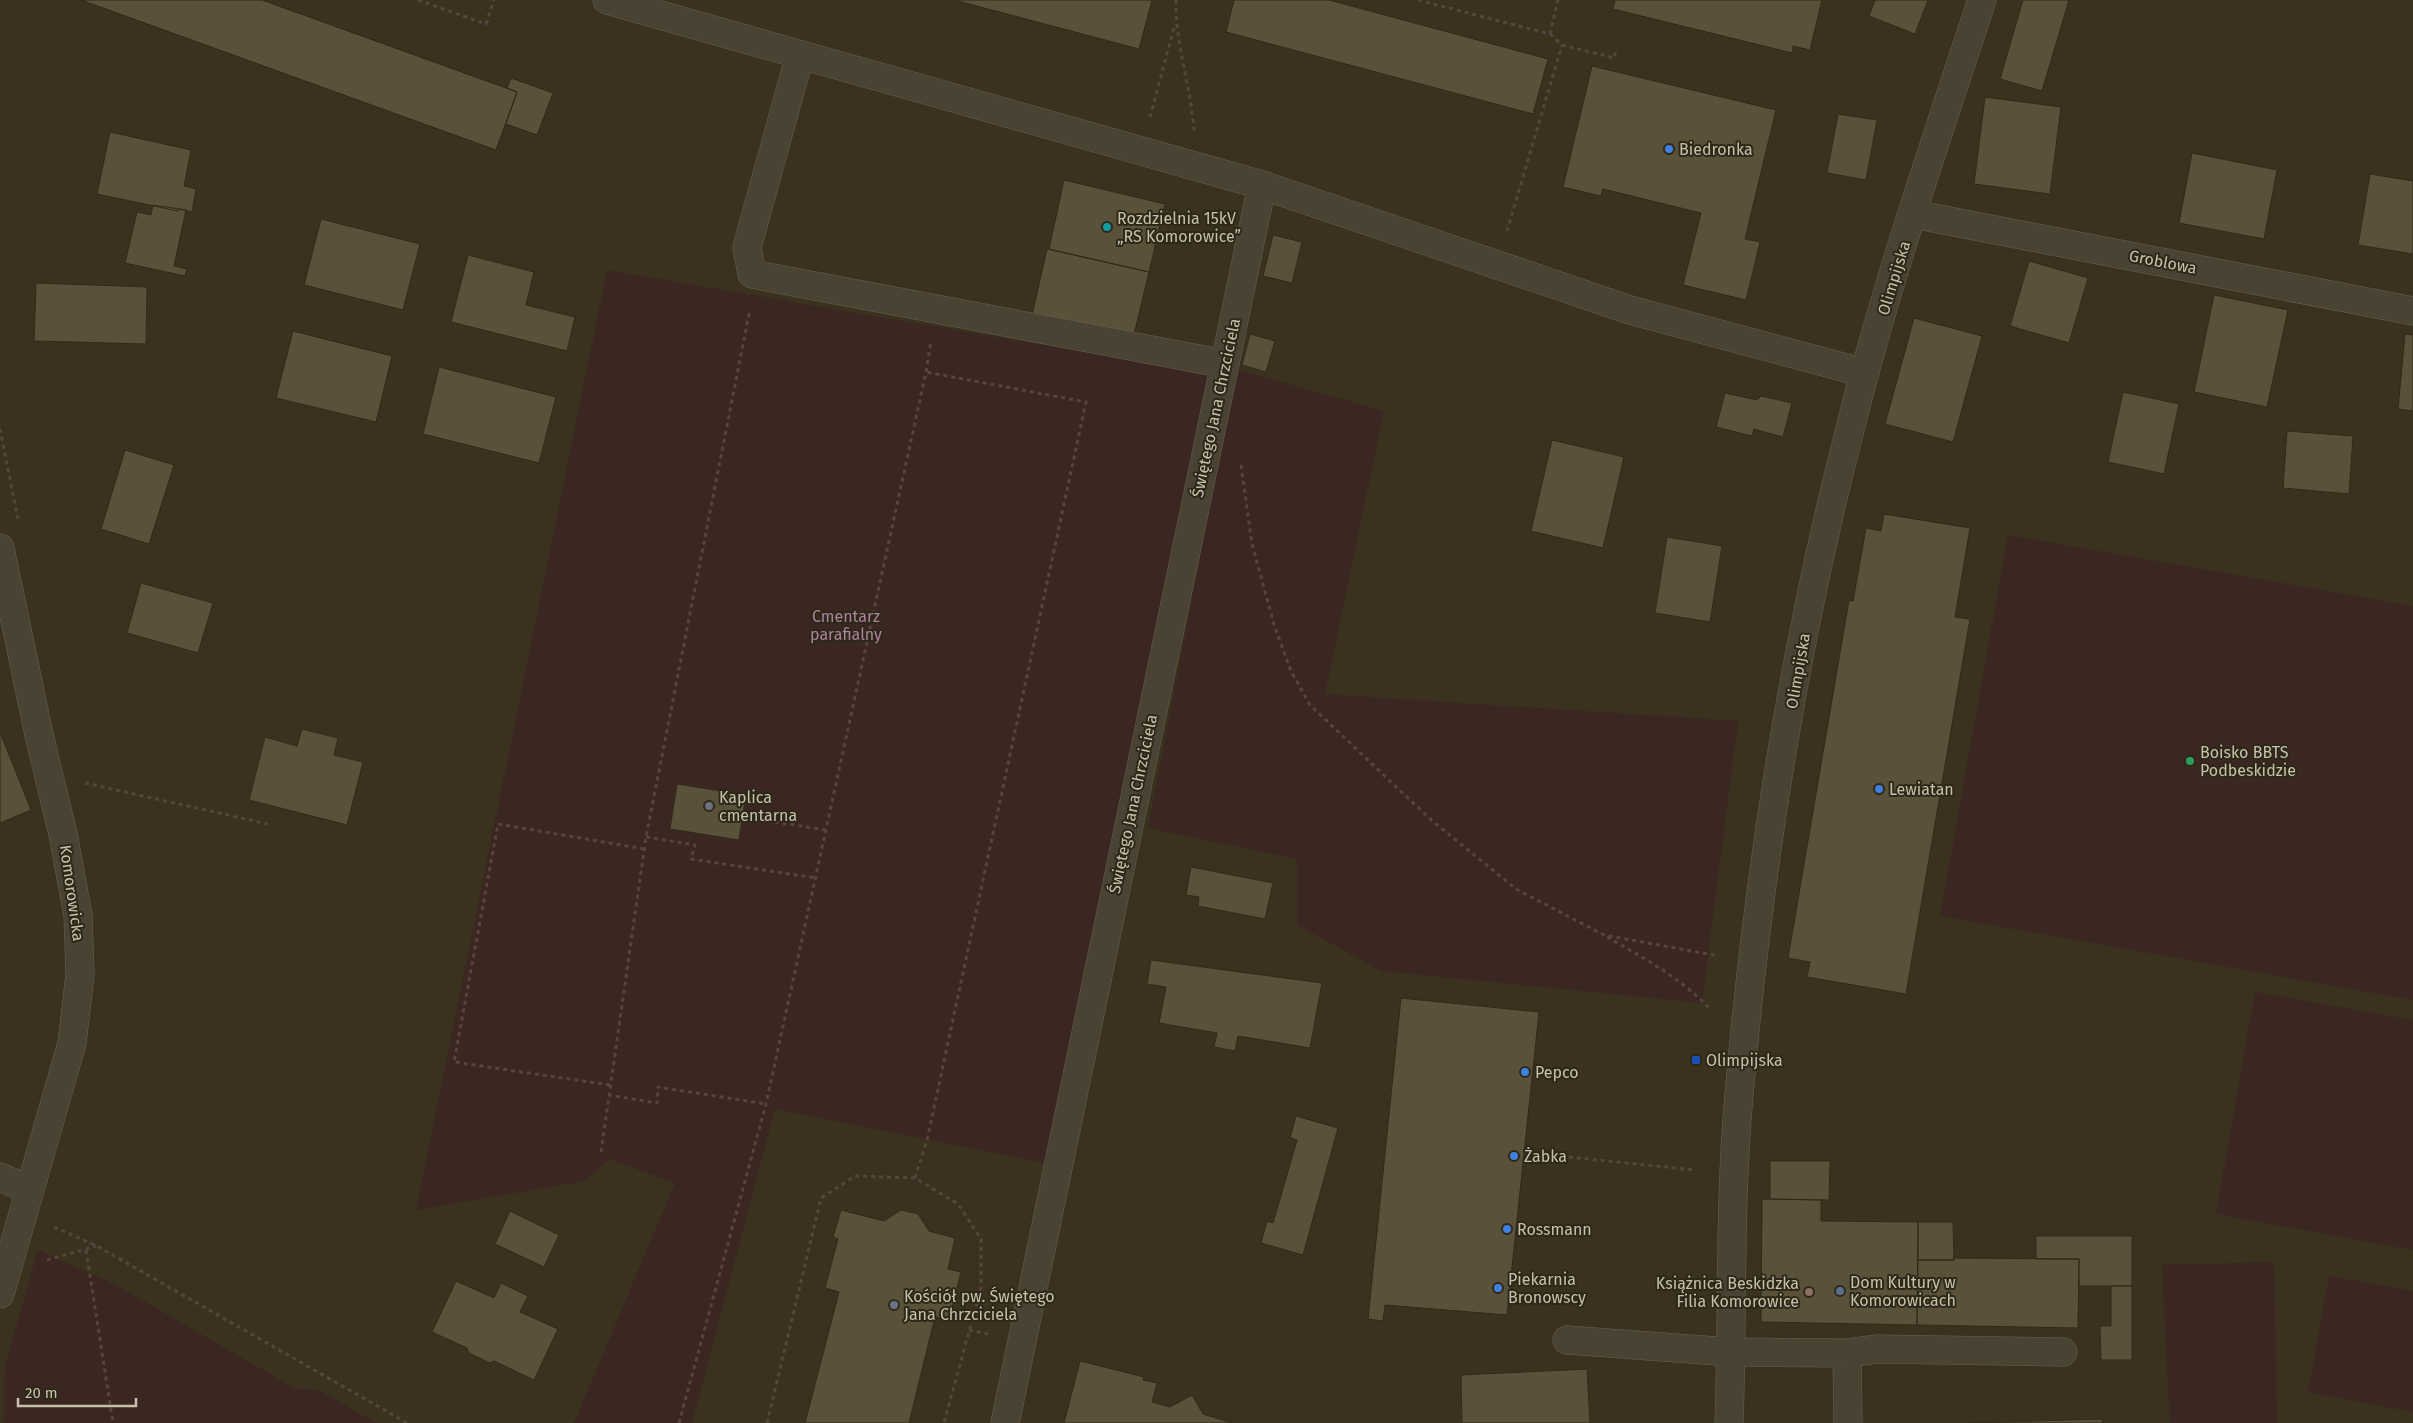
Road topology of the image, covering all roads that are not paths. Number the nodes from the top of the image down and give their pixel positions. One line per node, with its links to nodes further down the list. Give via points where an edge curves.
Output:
1 (607, 0): 3 (street)
2 (1982, 0): 5 (street, Olimpijska)
3 (800, 55): 4 (street); 7 (street, via 747,247 752,274)
4 (1262, 185): 7 (street, Świętego Jana Chrzciciela); 8 (street, via 1630,310)
5 (1913, 214): 6 (street, Groblowa); 8 (street, Olimpijska)
6 (2413, 310)
7 (1225, 364): 17 (street, Świętego Jana Chrzciciela)
8 (1865, 373): 14 (street, Olimpijska, via 1810,607 1766,862 1738,1100)
9 (0, 548): 11 (street, Komorowicka, via 78,915 80,975 72,1043)
10 (0, 1177): 11 (street)
11 (30, 1190): 12 (street, Komorowicka)
12 (0, 1294)
13 (1567, 1340): 14 (street)
14 (1731, 1352): 16 (street); 18 (street, Olimpijska)
15 (2063, 1352): 16 (street, via 1878,1349)
16 (1847, 1353): 19 (street)
17 (1005, 1423)
18 (1729, 1423)
19 (1848, 1423)

